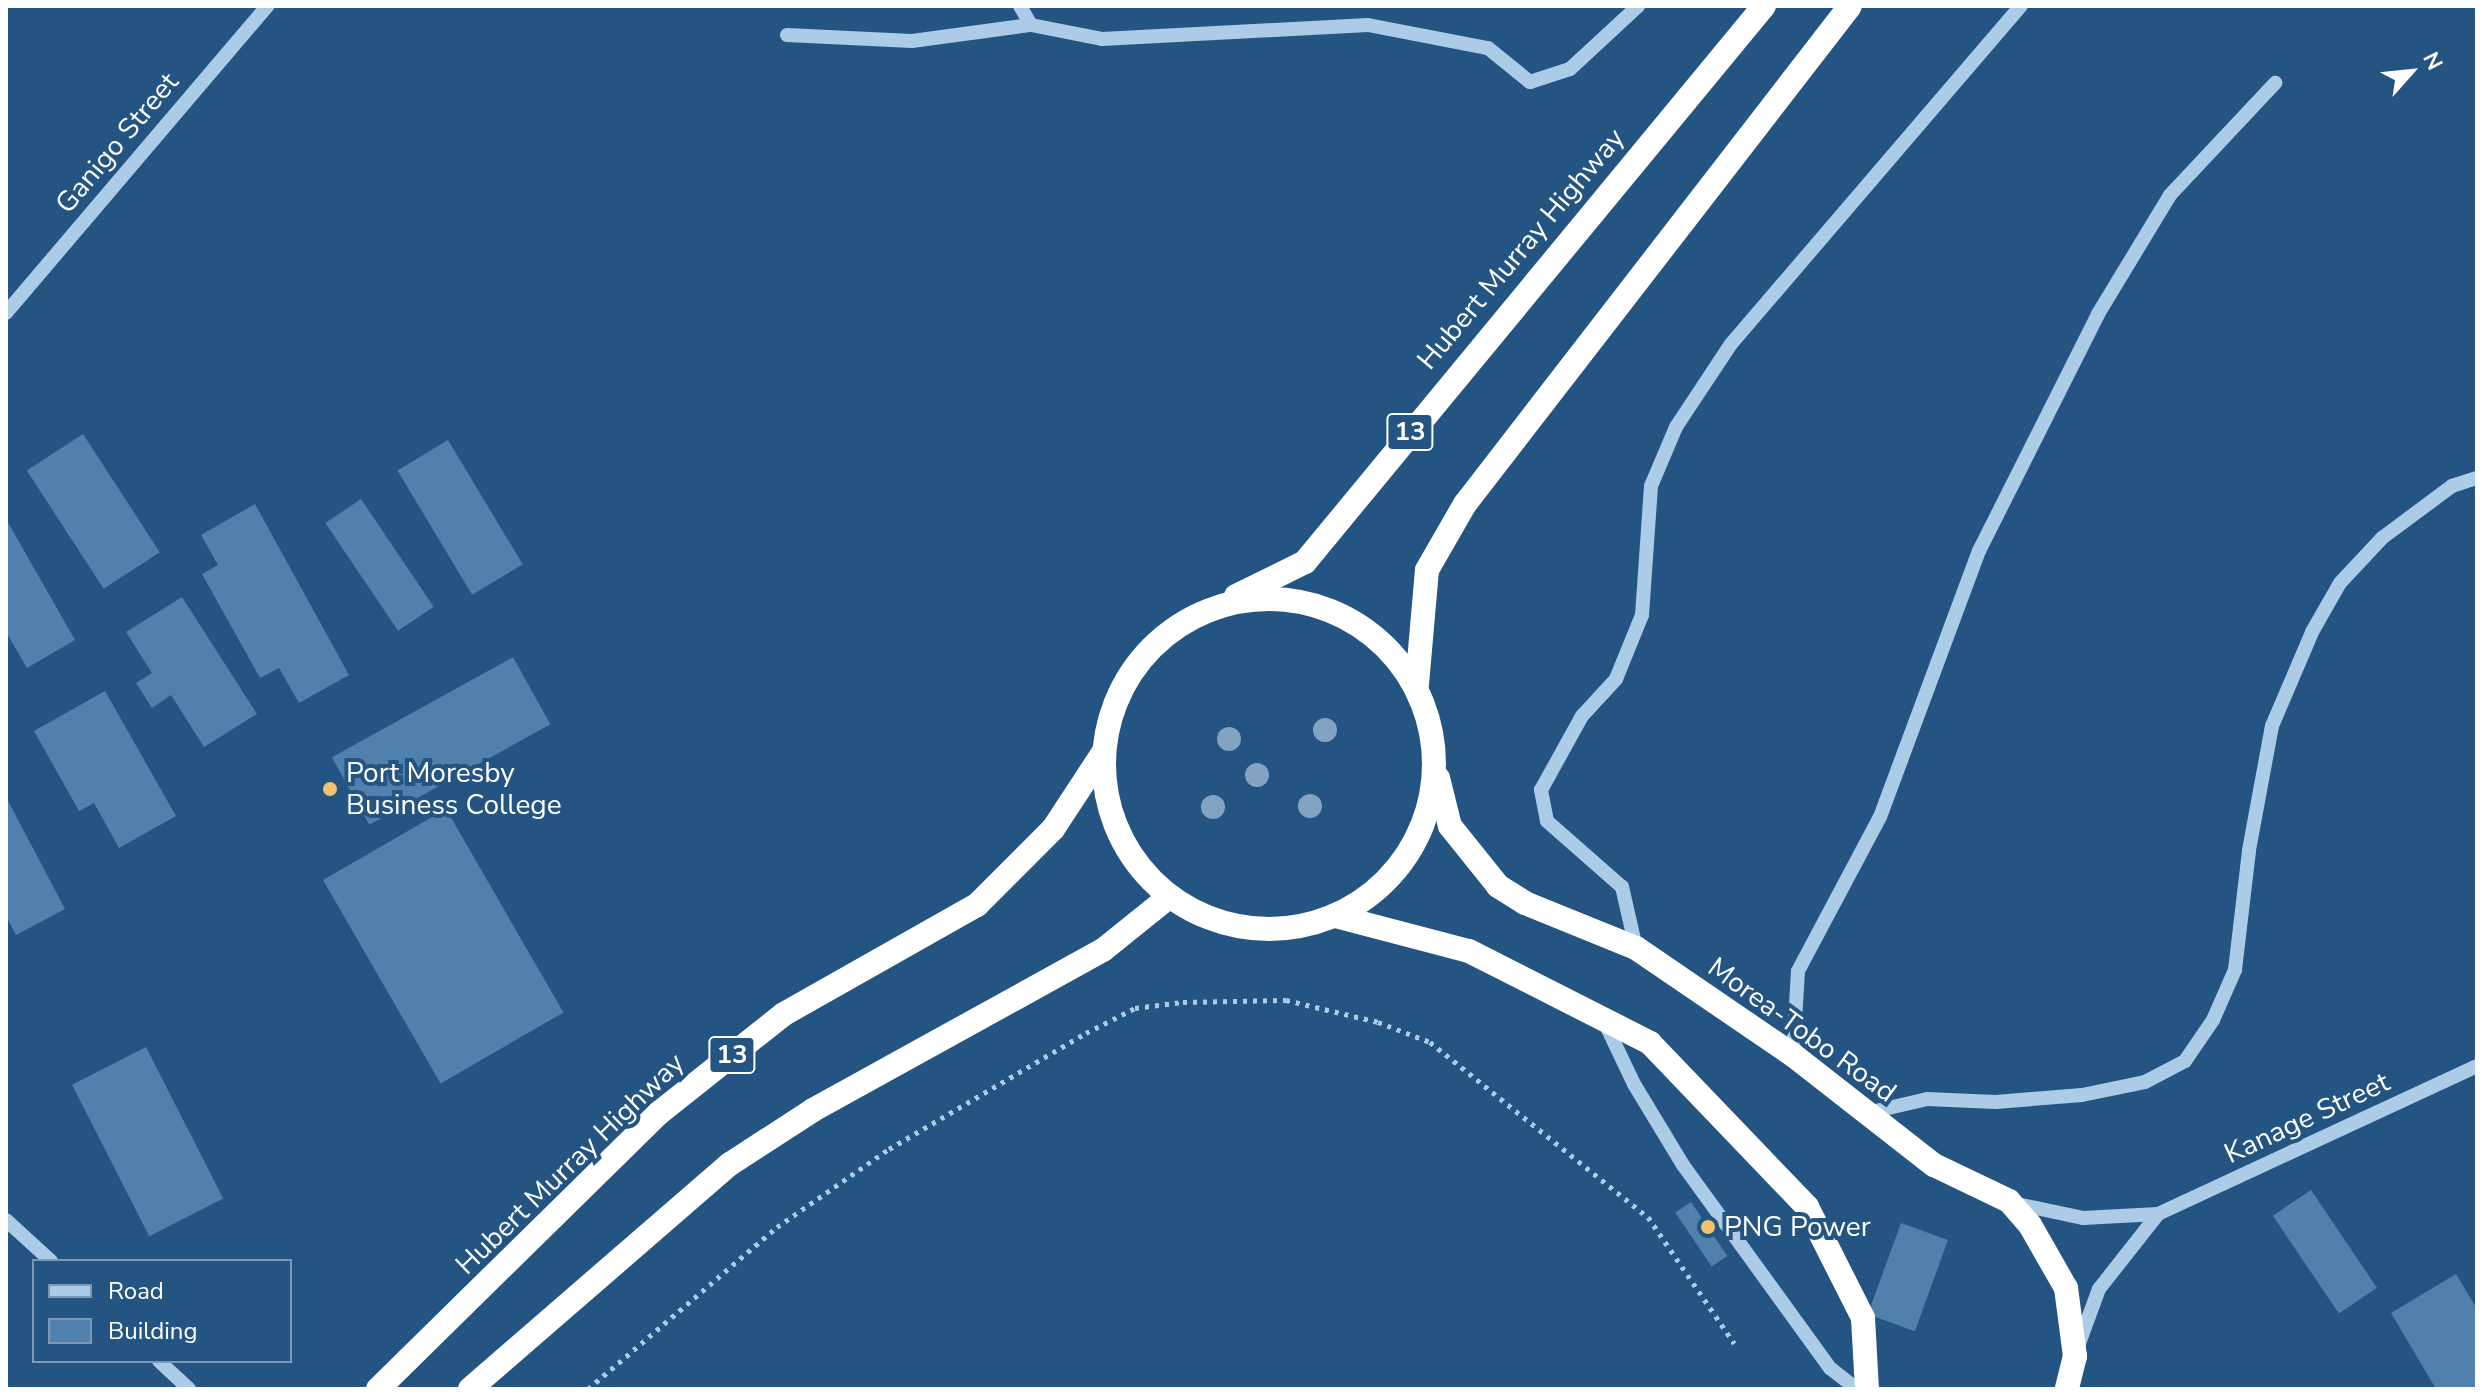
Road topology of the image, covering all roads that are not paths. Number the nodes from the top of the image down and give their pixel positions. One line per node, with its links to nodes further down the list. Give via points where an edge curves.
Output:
1 (267, 6): 10 (street, Ganigo Street)
2 (1020, 6): 7 (street)
3 (1638, 6): 7 (street, via 1570,69 1530,82 1488,48 1368,25 1102,39)
4 (1764, 6): 12 (highway, Hubert Murray Highway / 13, via 1305,562)
5 (1850, 6): 13 (highway, via 1465,504 1427,570)
6 (2021, 6): 18 (street, via 1731,344 1676,427 1651,486 1642,615 1616,679 1582,716 1541,790 1547,821 1622,887)
7 (1031, 25): 8 (street, via 912,41)
8 (787, 35)
9 (2275, 83): 20 (street, via 2170,195 2098,314 1979,551 1880,817 1798,971)
10 (6, 313)
11 (2477, 478): 22 (street, via 2452,486 2382,538 2340,583 2312,632 2272,726 2249,850 2235,970 2213,1020 2185,1061 2145,1082 2082,1095 1996,1102 1927,1099)
12 (1209, 609): 13 (highway, via 1242,600 1310,603 1372,634); 14 (highway, via 1168,632 1135,665 1113,707)
13 (1417, 684): 15 (highway, Morea-Tobo Road)
14 (1103, 753): 16 (highway, via 1106,794 1118,833 1139,868); 30 (highway, Hubert Murray Highway / 13, via 1053,829 977,905 784,1014 659,1113)
15 (1435, 764): 17 (highway, via 1429,811 1410,854 1379,890); 18 (highway, Morea-Tobo Road, via 1450,826 1498,886 1525,903)
16 (1169, 897): 17 (highway, via 1207,919 1251,930 1296,929); 31 (highway, via 1103,950 813,1110 730,1164)
17 (1339, 917): 19 (highway, via 1469,951)
18 (1636, 948): 20 (highway, Morea-Tobo Road)
19 (1602, 1017): 32 (street, via 1634,1084 1683,1165 1830,1368); 33 (highway, via 1650,1043 1807,1207 1863,1318)
20 (1793, 1055): 22 (highway, Morea-Tobo Road)
21 (2477, 1066): 24 (street, Kanage Street)
22 (1866, 1113): 23 (highway, Morea-Tobo Road, via 1934,1165)
23 (2009, 1201): 24 (street, Kanage Street, via 2040,1213 2083,1218); 27 (highway, Morea-Tobo Road, via 2066,1288)
24 (2158, 1214): 27 (street, Kanage Street, via 2099,1289)
25 (6, 1220): 26 (street)
26 (49, 1259)
27 (2075, 1356): 34 (highway, Morea-Tobo Road)
28 (161, 1363): 29 (street)
29 (189, 1389)
30 (378, 1389)
31 (470, 1389)
32 (1857, 1389)
33 (1867, 1389)
34 (2067, 1389)

